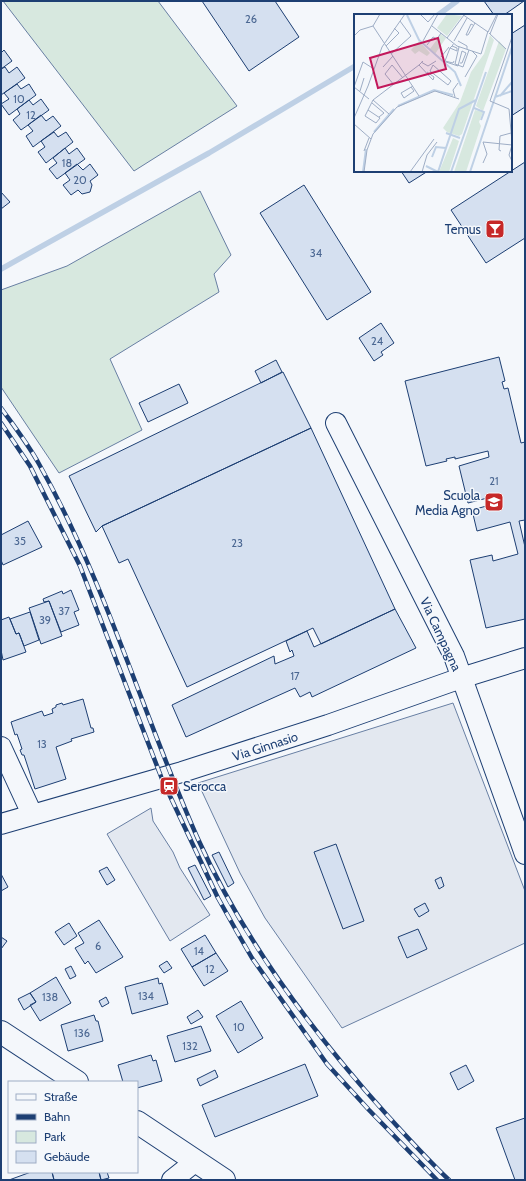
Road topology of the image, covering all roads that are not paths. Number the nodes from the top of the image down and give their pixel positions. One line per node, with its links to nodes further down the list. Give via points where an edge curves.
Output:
1 (336, 423): 3 (street, Via Campagna, via 454,656)
2 (525, 658): 3 (street, Via Ginnasio)
3 (460, 678): 5 (street, Via Ginnasio, via 190,770); 7 (street, Via Campagna)
4 (1, 747): 5 (street)
5 (32, 814): 6 (street, Via Ginnasio)
6 (1, 824)
7 (525, 854)
8 (1, 1032): 9 (main road)
9 (75, 1081)
10 (138, 1123): 11 (main road)
11 (196, 1161): 12 (street); 13 (main road)
12 (172, 1180)
13 (224, 1180)

